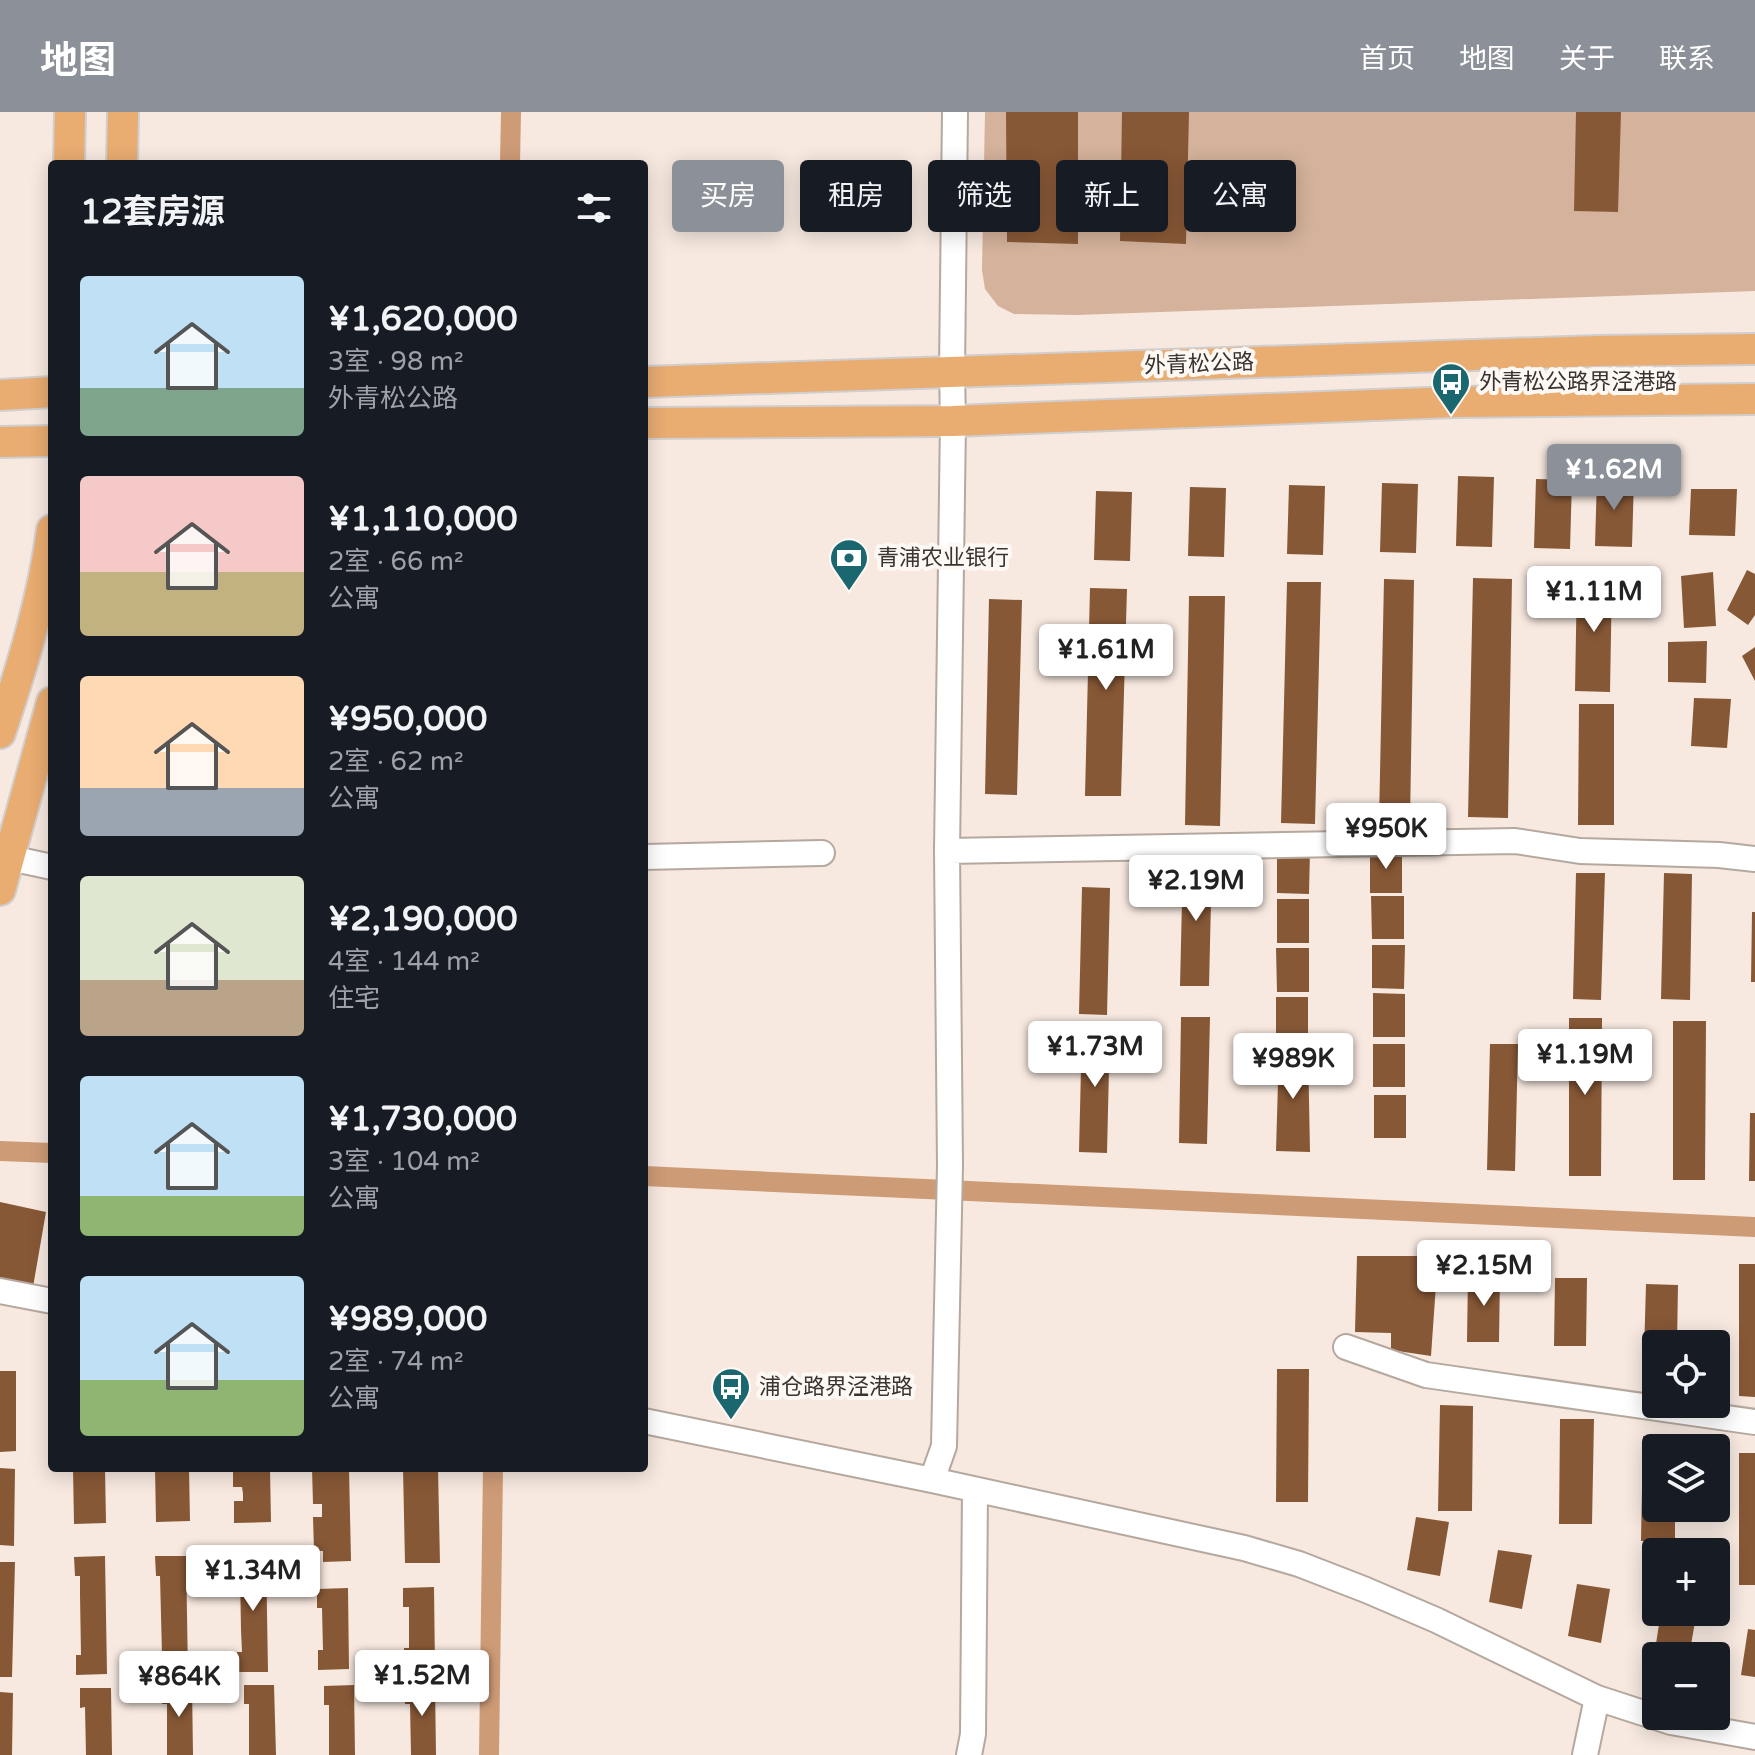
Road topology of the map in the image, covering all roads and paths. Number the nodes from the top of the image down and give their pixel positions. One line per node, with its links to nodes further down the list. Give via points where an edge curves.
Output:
1 (70, 112): 4 (main road)
2 (123, 112): 5 (main road)
3 (955, 112): 7 (street)
4 (69, 160)
5 (122, 160)
6 (1755, 349): 7 (main road, 外青松公路)
7 (952, 371): 8 (main road, 外青松公路); 12 (street)
8 (648, 382)
9 (48, 392): 10 (main road)
10 (0, 395)
11 (1755, 399): 12 (main road, via 1453,402)
12 (953, 421): 13 (main road); 19 (street)
13 (648, 423)
14 (48, 441): 15 (main road)
15 (0, 442)
16 (48, 564): 18 (main road)
17 (48, 717): 22 (main road)
18 (0, 733)
19 (947, 851): 23 (street, via 1515,841 1580,851); 31 (street, via 950,1165 944,1446)
20 (822, 853): 21 (street)
21 (648, 857)
22 (10, 858): 24 (street); 25 (main road)
23 (1755, 859)
24 (48, 866)
25 (0, 890)
26 (0, 1291): 27 (street)
27 (48, 1300)
28 (1346, 1347): 30 (street, via 1426,1375)
29 (648, 1422): 31 (street)
30 (1755, 1422)
31 (932, 1480): 32 (street)
32 (975, 1490): 33 (street, via 1299,1564 1436,1620); 35 (street)
33 (1597, 1698): 34 (street, via 1671,1722); 36 (street)
34 (1755, 1737)
35 (969, 1755)
36 (1585, 1755)

